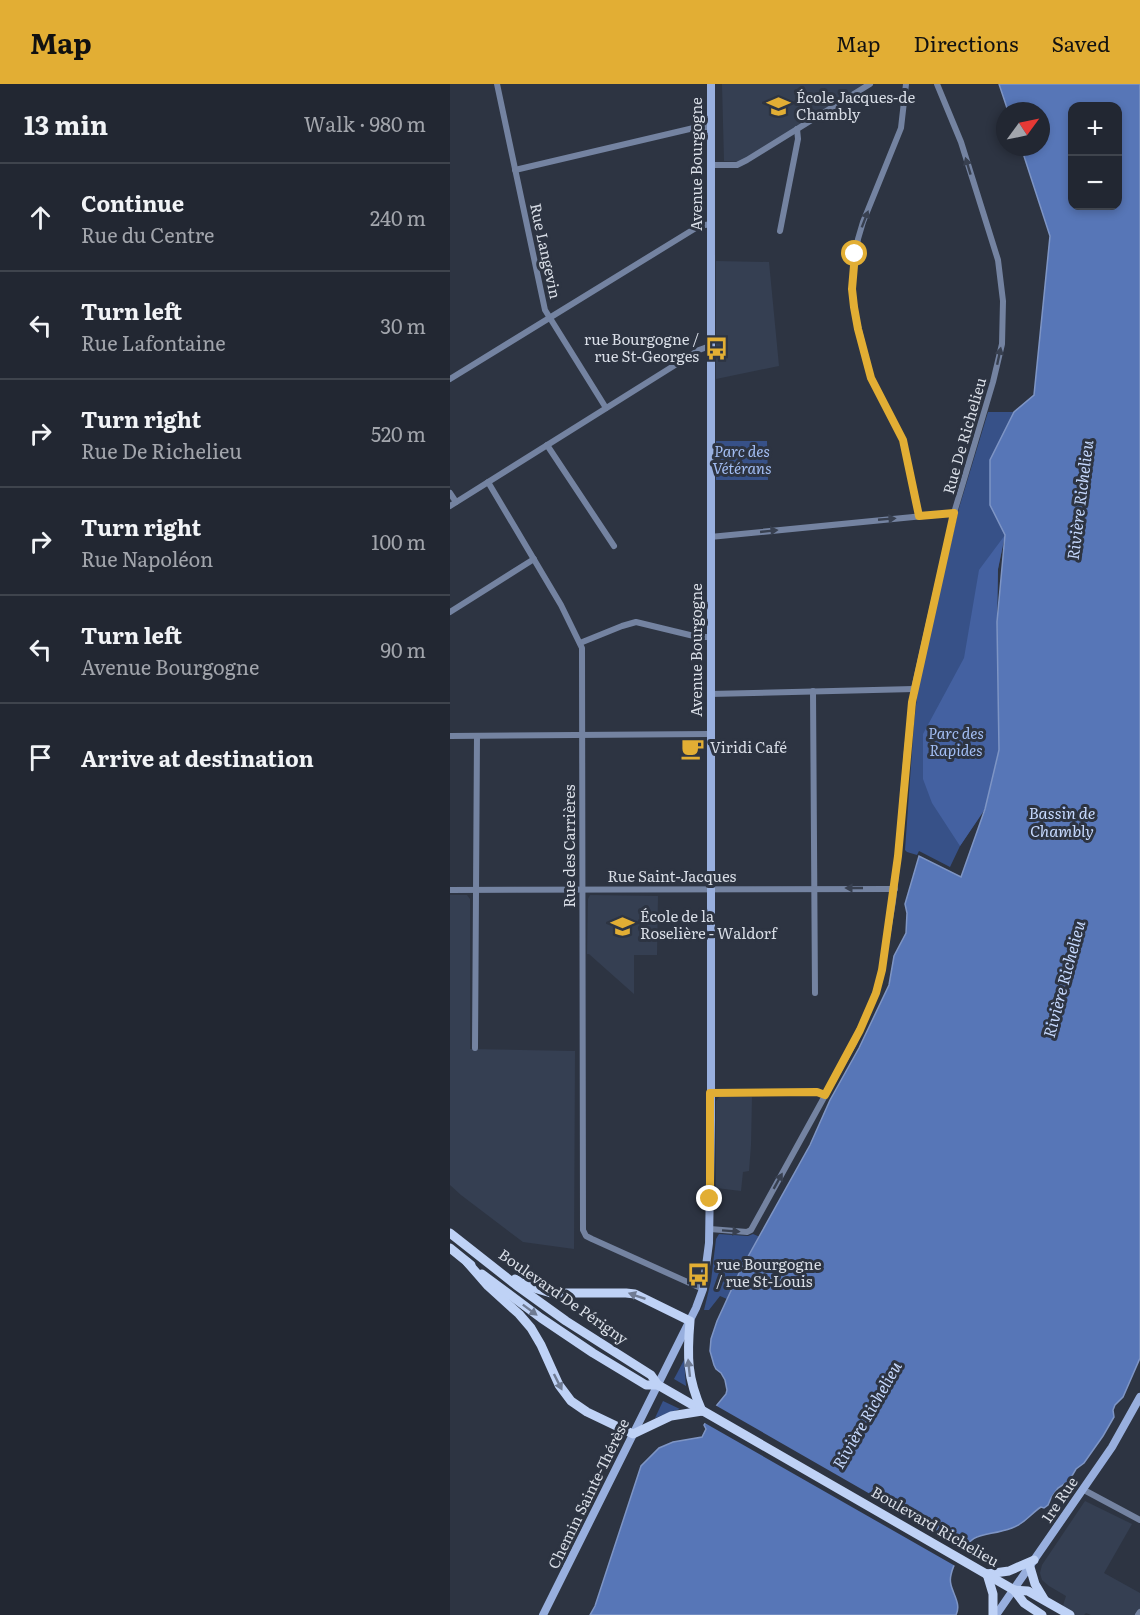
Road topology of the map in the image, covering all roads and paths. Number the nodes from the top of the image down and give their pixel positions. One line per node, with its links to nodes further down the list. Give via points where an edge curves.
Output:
1 (497, 84): 9 (street, Rue Langevin)
2 (711, 84): 6 (street, Avenue Bourgogne)
3 (870, 84): 7 (street)
4 (906, 84): 21 (street, one-way to 4, via 903,440 870,375 852,289 857,244 901,128)
5 (937, 84): 20 (street, Rue De Richelieu, one-way to 5, via 1000,354 1004,325 1000,270 993,244 961,142)
6 (711, 127): 8 (street, Avenue Bourgogne); 9 (street)
7 (797, 129): 8 (street, via 742,163); 11 (street)
8 (711, 165): 10 (street, Avenue Bourgogne)
9 (515, 170): 12 (street, Rue Langevin)
10 (711, 224): 12 (street, via 699,226); 13 (street, Avenue Bourgogne)
11 (780, 231)
12 (549, 318): 14 (street); 15 (street, Rue Langevin)
13 (710, 346): 15 (street); 22 (street, Avenue Bourgogne)
14 (450, 380)
15 (606, 408): 16 (street)
16 (547, 445): 17 (street); 23 (street)
17 (488, 482): 19 (street); 24 (street, Rue des Carrières)
18 (450, 493): 19 (street)
19 (453, 504)
20 (954, 513): 21 (street); 28 (street, Rue De Richelieu)
21 (919, 516): 22 (street, one-way to 21)
22 (710, 537): 26 (street, Avenue Bourgogne)
23 (614, 546)
24 (534, 559): 25 (street); 27 (street, Rue des Carrières)
25 (450, 612)
26 (710, 637): 27 (street, via 639,622); 30 (street, Avenue Bourgogne)
27 (580, 643): 33 (street, Rue des Carrières)
28 (914, 688): 29 (street); 37 (street, Rue De Richelieu)
29 (813, 692): 30 (street); 36 (street)
30 (710, 694): 31 (street, Avenue Bourgogne)
31 (710, 734): 33 (street); 35 (street, Avenue Bourgogne)
32 (477, 735): 33 (street); 34 (street); 39 (street)
33 (582, 735): 40 (street, Rue des Carrières)
34 (450, 736)
35 (710, 889): 36 (street, Rue Saint-Jacques); 40 (street, Rue Saint-Jacques); 43 (street, Avenue Bourgogne)
36 (813, 889): 37 (street, Rue Saint-Jacques, one-way to 36); 41 (street)
37 (895, 889): 44 (street, Rue De Richelieu, via 876,993)
38 (450, 890): 39 (street, Rue Saint-Jacques)
39 (476, 890): 40 (street, Rue Saint-Jacques); 42 (street)
40 (582, 890): 50 (street, Rue des Carrières, via 584,1234)
41 (815, 993)
42 (475, 1048)
43 (710, 1093): 44 (street); 45 (street, Avenue Bourgogne)
44 (825, 1095): 45 (street, Rue De Richelieu, one-way to 44, via 751,1230)
45 (710, 1229): 50 (street, Avenue Bourgogne)
46 (450, 1233): 49 (main road, Boulevard De Périgny)
47 (450, 1248): 48 (main road, Boulevard De Périgny)
48 (467, 1262): 52 (main road, Boulevard De Périgny, one-way to 52, via 586,1348 646,1385); 55 (main road, one-way to 55, via 531,1328 571,1401)
49 (497, 1269): 51 (main road, one-way to 49, via 635,1294 551,1293); 52 (main road, Boulevard De Périgny, via 566,1321 651,1375)
50 (703, 1289): 51 (street, Avenue Bourgogne)
51 (690, 1321): 52 (street, Avenue Bourgogne); 54 (main road, one-way to 51, via 689,1369)
52 (658, 1385): 54 (main road, Boulevard De Périgny); 55 (street, Chemin Sainte-Thérèse)
53 (1140, 1397): 56 (street, 1re Rue)
54 (702, 1411): 55 (main road, via 671,1416); 57 (main road, Boulevard De Périgny)
55 (633, 1434): 63 (street, Chemin Sainte-Thérèse)
56 (1083, 1490): 58 (street); 59 (street, 1re Rue)
57 (842, 1491): 60 (main road, Boulevard Richelieu)
58 (1140, 1520)
59 (1032, 1563): 60 (main road); 61 (street, 1re Rue); 62 (main road, via 1035,1584)
60 (987, 1574): 61 (main road, Boulevard Richelieu); 64 (main road)
61 (1014, 1590): 62 (main road, Boulevard Richelieu, via 1028,1591); 64 (street, 1re Rue); 65 (main road, Boulevard Richelieu, via 1024,1603)
62 (1045, 1601): 66 (main road, Boulevard Richelieu)
63 (543, 1615)
64 (995, 1615)
65 (1042, 1615)
66 (1070, 1615)

